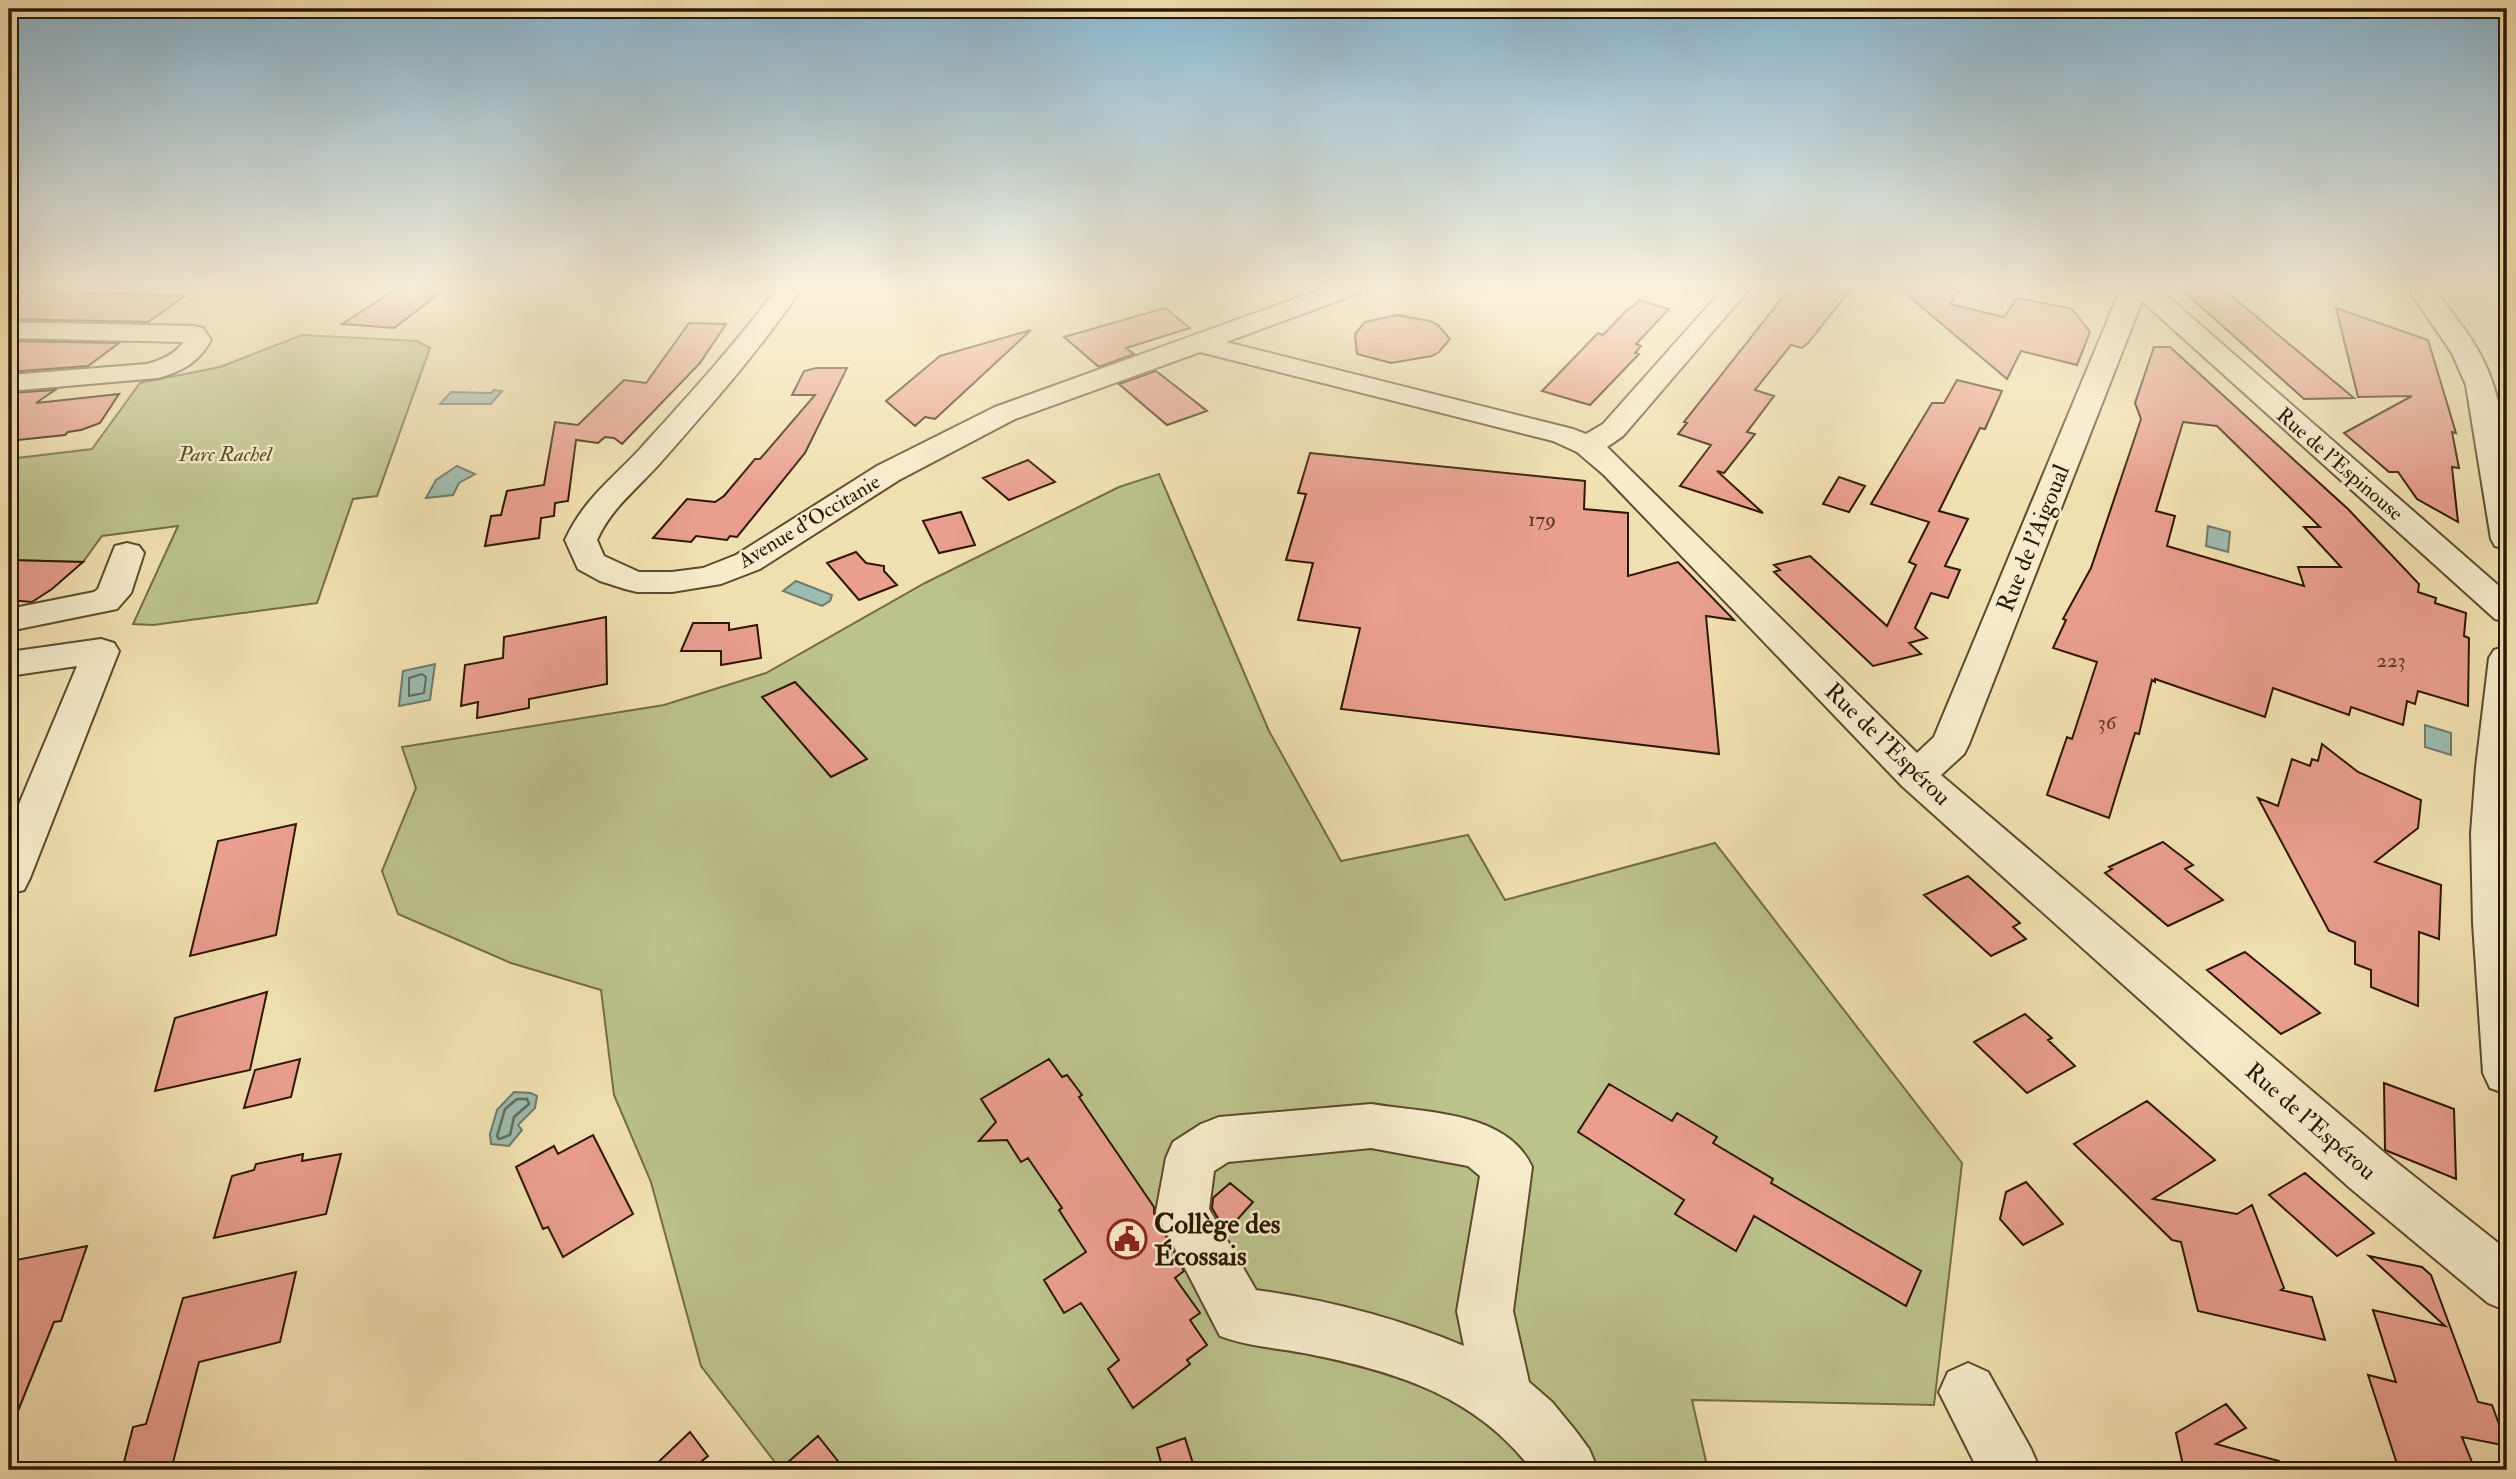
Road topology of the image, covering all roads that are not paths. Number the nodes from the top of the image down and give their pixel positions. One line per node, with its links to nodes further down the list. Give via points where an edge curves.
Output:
1 (183, 357): 10 (street, via 148,372)
2 (737, 357): 3 (street, Avenue d'Occitanie, via 592,516 581,540 590,562 637,582 709,577 748,562 888,473 1005,413)
3 (1165, 357)
4 (1254, 357): 12 (street, Rue de l'Espérou, via 1563,435)
5 (1677, 357): 12 (street, via 1613,430)
6 (2106, 357): 19 (street, Rue de l'Aigoual, via 1950,744)
7 (2220, 357): 15 (street, Rue de l'Espinouse)
8 (2468, 357): 13 (street, via 2480,385)
9 (2489, 357): 11 (street, via 2502,377)
10 (9, 383)
11 (2507, 401)
12 (1588, 446): 19 (street, Rue de l'Espérou)
13 (2507, 539)
14 (127, 553): 16 (street, via 114,593 105,601)
15 (2507, 611)
16 (9, 620)
17 (2507, 658): 21 (street, via 2492,834)
18 (9, 664): 20 (street, via 101,651)
19 (1916, 776): 22 (street, Rue de l'Espérou, via 2368,1171)
20 (9, 878)
21 (2507, 1073)
22 (2507, 1284)
23 (1968, 1392): 26 (street)
24 (1504, 1399): 24 (street, via 1485,1311 1507,1167 1481,1145 1371,1126 1219,1140 1191,1158 1182,1212 1240,1316 1295,1323 1430,1358); 25 (street, via 1545,1437)
25 (1568, 1470)
26 (2010, 1470)

